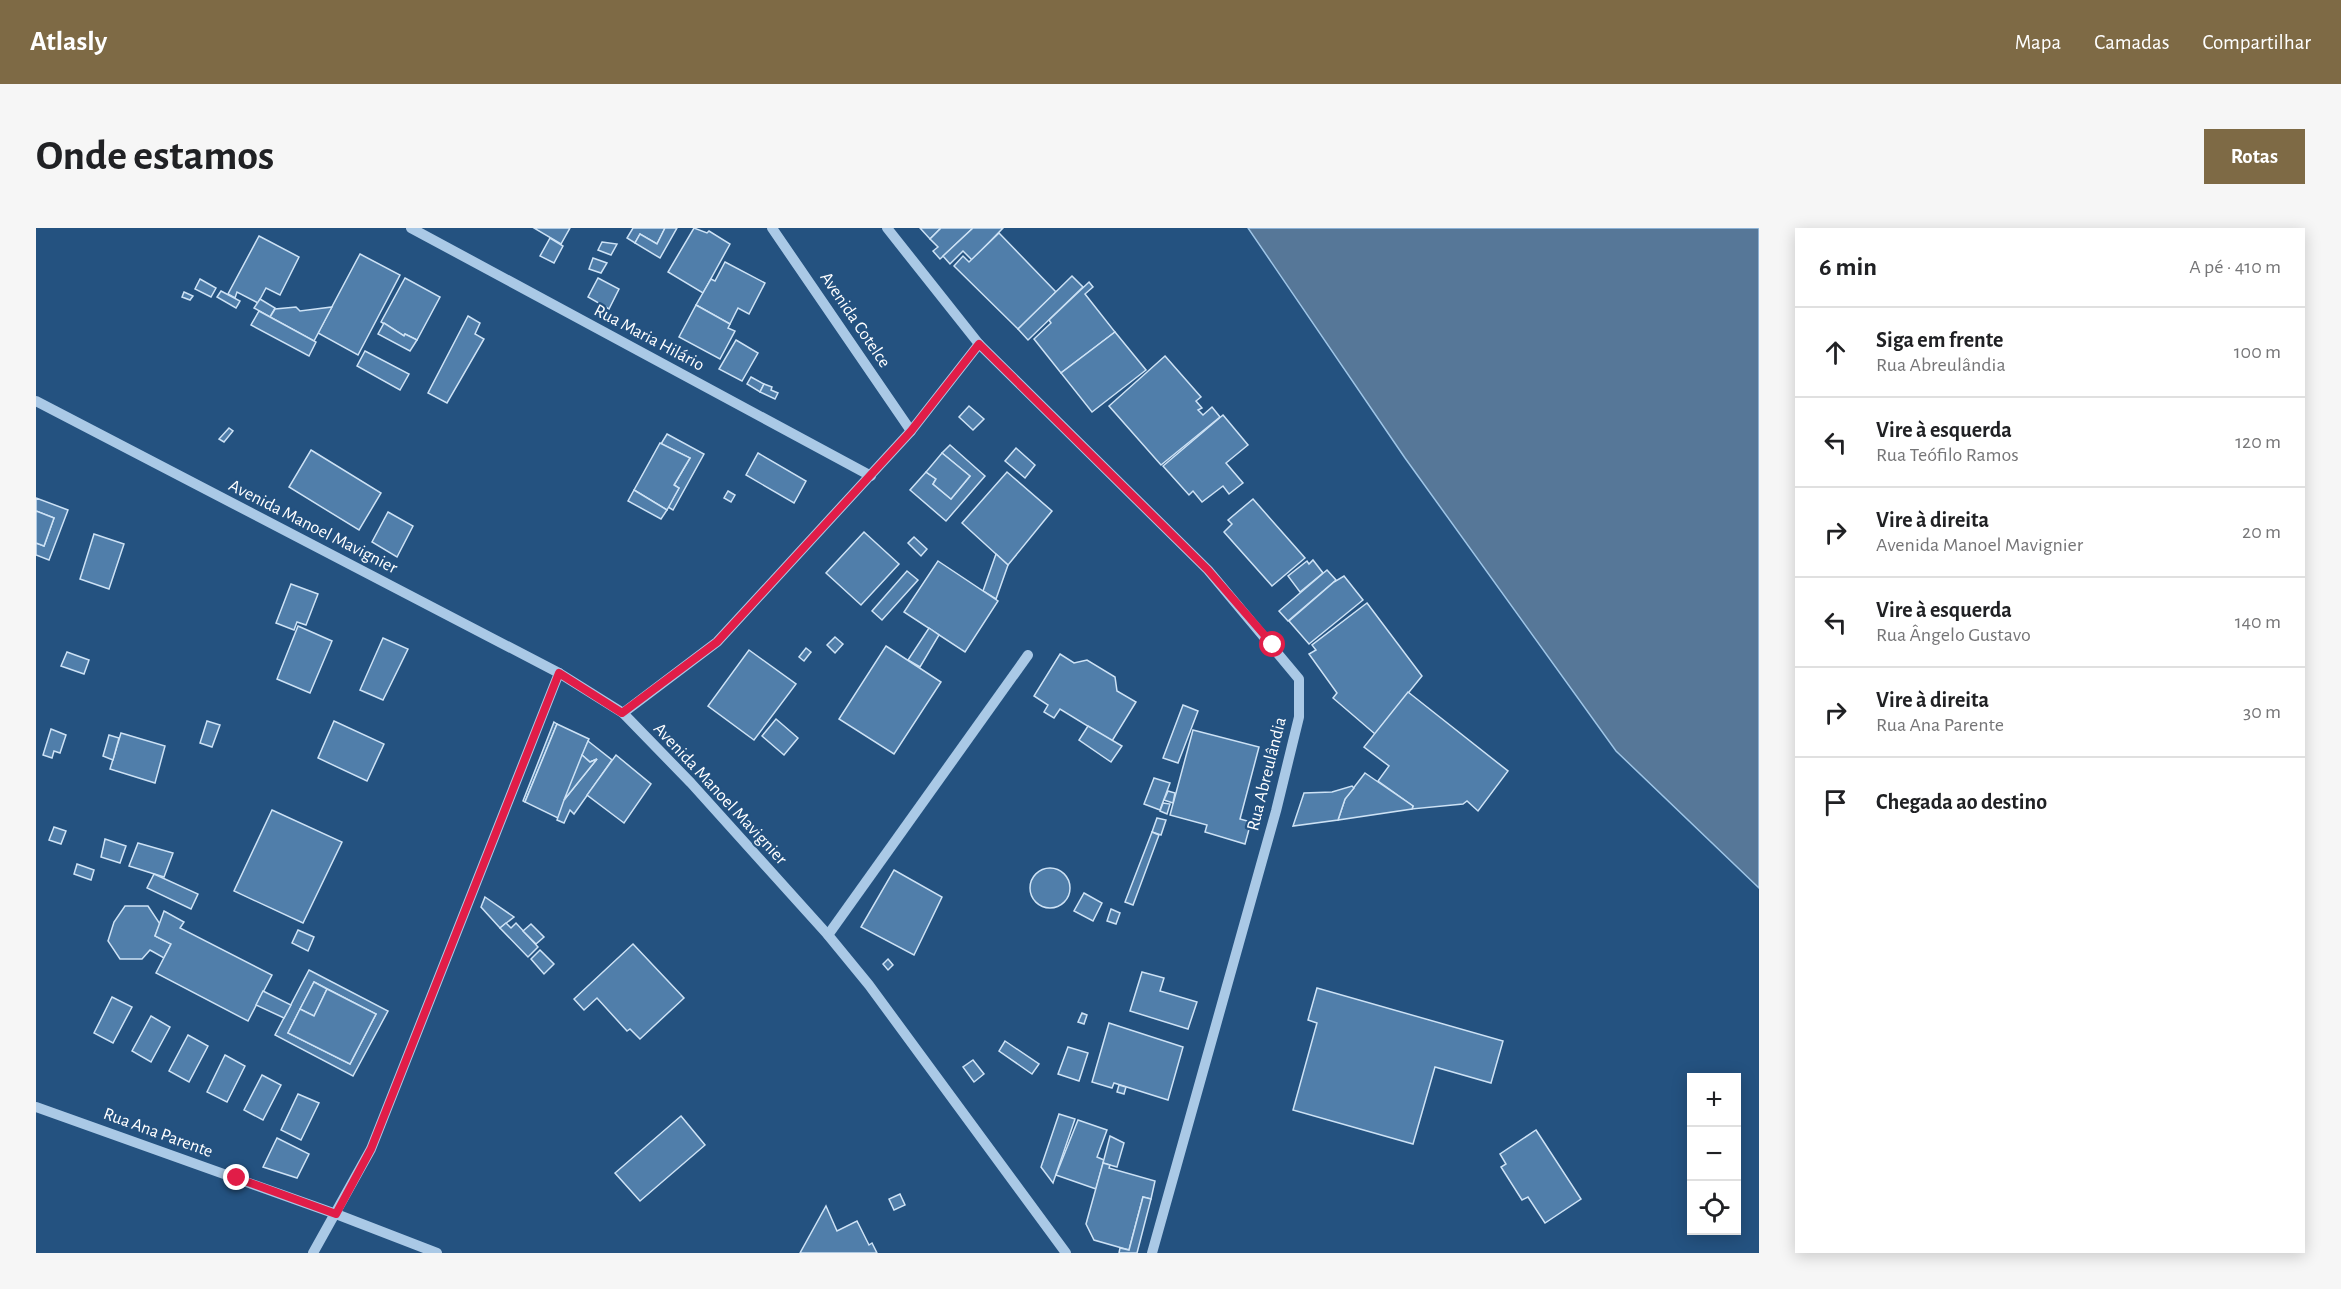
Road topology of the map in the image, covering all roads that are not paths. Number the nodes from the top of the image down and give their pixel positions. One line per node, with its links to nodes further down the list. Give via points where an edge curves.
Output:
1 (411, 228): 7 (street, Rua Maria Hilário)
2 (772, 228): 6 (street, Avenida Cotelce)
3 (886, 228): 4 (street)
4 (979, 344): 6 (street); 17 (street, Rua Abreulândia, via 1208,570 1299,679 1299,717 1276,811)
5 (36, 401): 9 (street, Avenida Manoel Mavignier)
6 (911, 431): 7 (street)
7 (871, 476): 10 (street, via 717,642)
8 (1028, 655): 11 (street)
9 (559, 673): 10 (street, Avenida Manoel Mavignier); 13 (street, via 371,1149)
10 (622, 713): 11 (street, Avenida Manoel Mavignier)
11 (828, 935): 16 (street, Avenida Manoel Mavignier)
12 (36, 1107): 13 (street, Rua Ana Parente)
13 (336, 1214): 14 (street); 15 (street, Rua Ana Parente)
14 (313, 1253)
15 (437, 1253)
16 (1066, 1253)
17 (1152, 1253)

